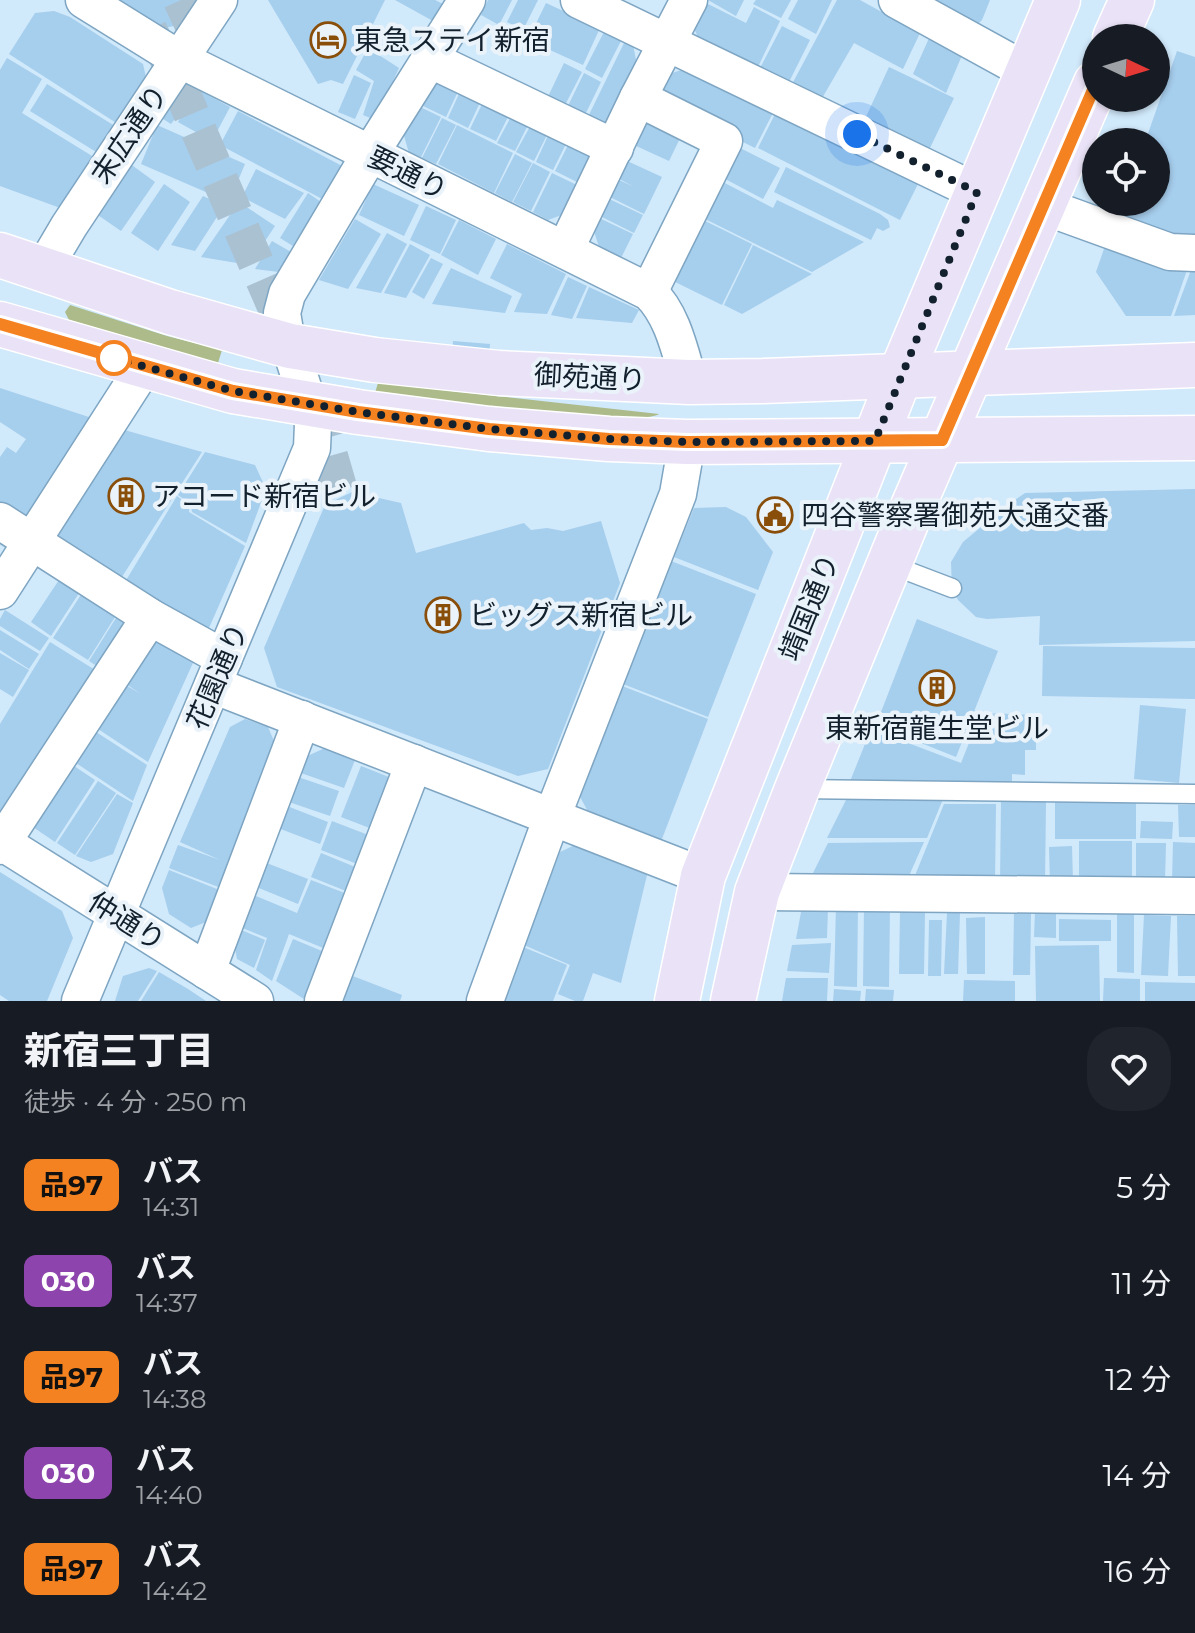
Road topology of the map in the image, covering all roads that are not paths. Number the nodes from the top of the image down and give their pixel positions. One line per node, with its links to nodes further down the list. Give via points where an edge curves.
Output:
1 (84, 0): 11 (street, 要通り)
2 (219, 0): 11 (street, 末広通り)
3 (467, 0): 12 (street, 花園通り)
4 (579, 0): 10 (street)
5 (689, 0): 10 (street)
6 (897, 0): 13 (street)
7 (1058, 0): 13 (main road, 靖国通り)
8 (1132, 0): 9 (main road)
9 (1121, 24)
10 (667, 41): 14 (street); 18 (street)
11 (179, 59): 17 (street, 要通り); 23 (street, 末広通り)
12 (429, 59): 16 (street); 17 (street, 花園通り)
13 (1028, 72): 18 (main road, 靖国通り)
14 (638, 98): 16 (street); 24 (street, via 724,141)
15 (1084, 112): 19 (main road, 靖国通り)
16 (615, 148): 20 (street)
17 (370, 154): 20 (street, 要通り); 26 (street, 花園通り, via 287,294 282,313)
18 (977, 192): 30 (main road, 靖国通り)
19 (1043, 206): 21 (street, via 1170,252); 29 (main road, 靖国通り)
20 (565, 250): 24 (street, 要通り)
21 (1195, 253)
22 (0, 255): 23 (main road, 御苑通り)
23 (43, 270): 26 (main road, 御苑通り)
24 (649, 292): 31 (street, via 673,331)
25 (1, 325): 28 (main road, 御苑通り)
26 (290, 346): 31 (main road, 御苑通り, via 499,373); 32 (street, 花園通り)
27 (1195, 365): 29 (main road, 御苑通り)
28 (144, 367): 32 (main road, 御苑通り, via 233,391); 38 (street)
29 (971, 373): 30 (main road, 御苑通り); 34 (main road, 靖国通り)
30 (900, 376): 31 (main road, 御苑通り); 35 (main road, 靖国通り)
31 (689, 382)
32 (308, 403): 36 (main road, 御苑通り, via 489,429); 43 (street, 花園通り, via 312,448)
33 (1195, 438): 34 (main road, 御苑通り)
34 (942, 440): 35 (main road, 御苑通り); 39 (main road, 靖国通り)
35 (875, 441): 36 (main road, 御苑通り); 50 (main road, 靖国通り)
36 (687, 442): 48 (street, via 678,494)
37 (0, 521): 38 (street)
38 (32, 541): 41 (street); 42 (street)
39 (889, 564): 40 (lane); 46 (main road, 靖国通り)
40 (952, 588)
41 (0, 591)
42 (150, 617): 43 (street); 49 (street)
43 (218, 671): 44 (street); 53 (street, 花園通り)
44 (302, 719): 45 (street); 54 (street)
45 (414, 763): 48 (street); 58 (street)
46 (797, 789): 47 (lane); 51 (main road, 靖国通り)
47 (1195, 794)
48 (552, 817): 50 (street); 59 (street)
49 (1, 843): 53 (street, 仲通り)
50 (703, 876): 55 (main road, 靖国通り)
51 (757, 892): 52 (street); 60 (main road, 靖国通り)
52 (1195, 896)
53 (116, 913): 54 (street, 仲通り); 56 (street, 花園通り)
54 (207, 971): 57 (street, 仲通り)
55 (671, 1000)
56 (80, 1001)
57 (255, 1001)
58 (323, 1001)
59 (485, 1001)
60 (733, 1001)

